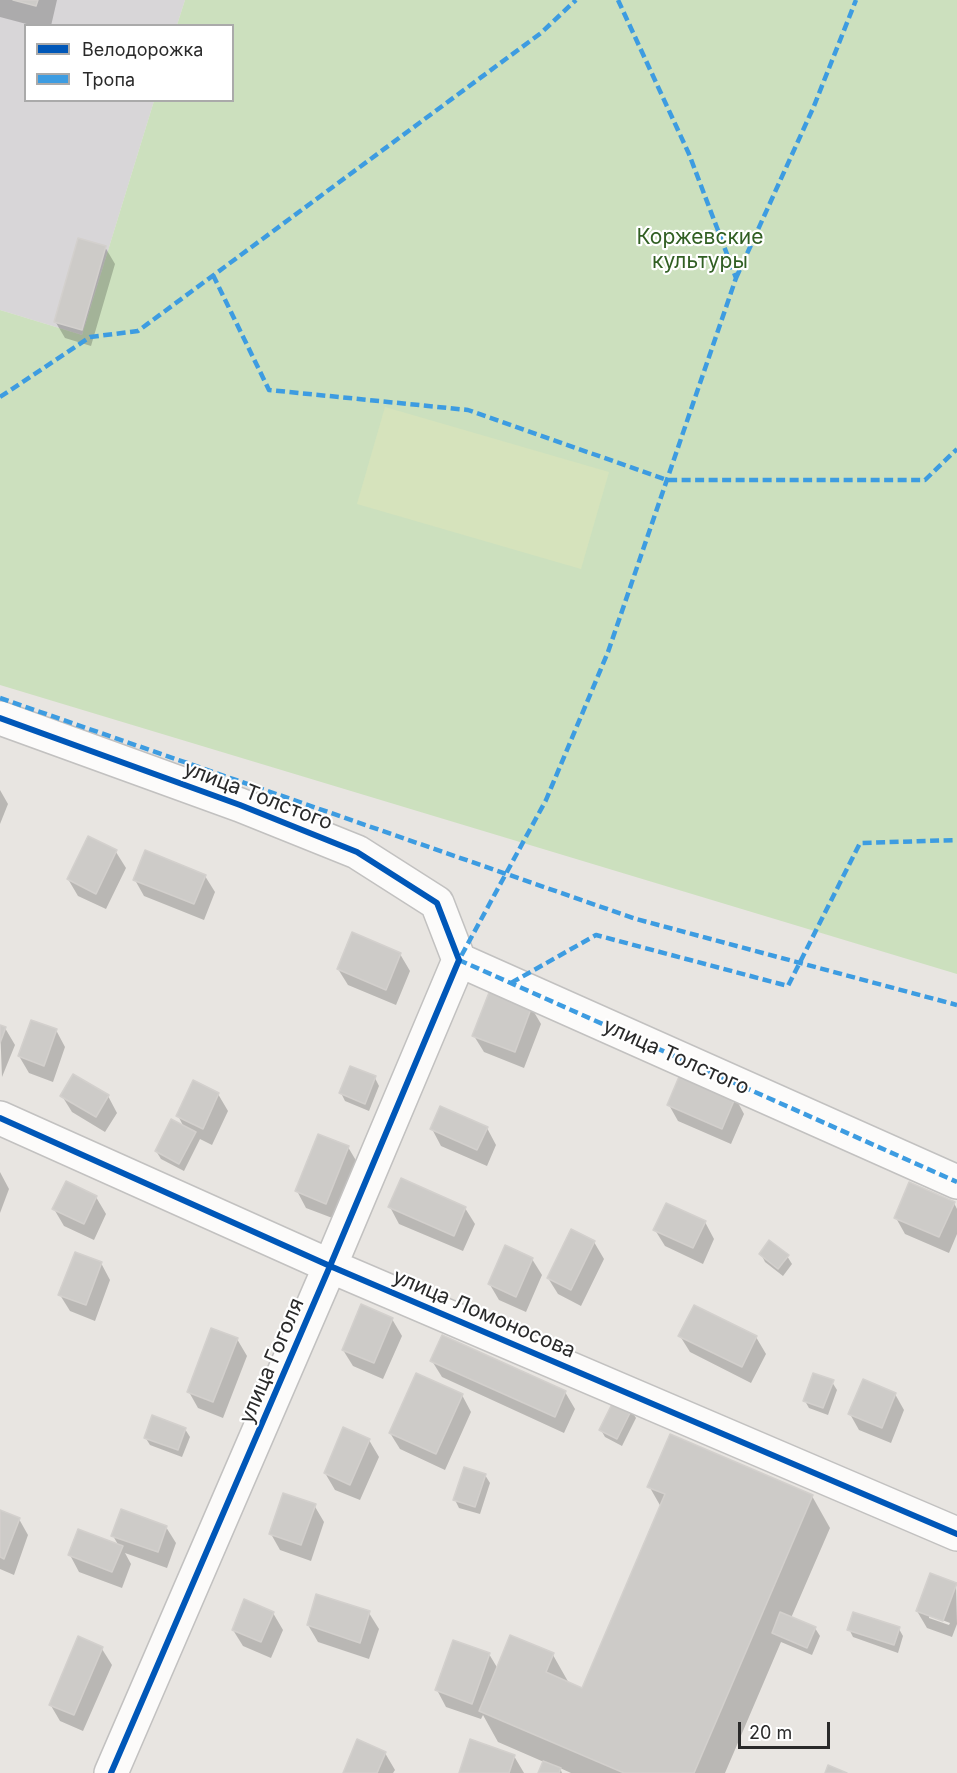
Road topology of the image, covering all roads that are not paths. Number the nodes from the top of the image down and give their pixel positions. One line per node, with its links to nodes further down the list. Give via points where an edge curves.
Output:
1 (0, 718): 2 (street, улица Толстого, via 357,852 437,903)
2 (459, 960): 4 (street, улица Толстого); 5 (street, улица Гоголя)
3 (0, 1118): 5 (street, улица Ломоносова)
4 (957, 1182)
5 (330, 1266): 6 (street, улица Ломоносова); 7 (street, улица Гоголя)
6 (957, 1534)
7 (111, 1773)

